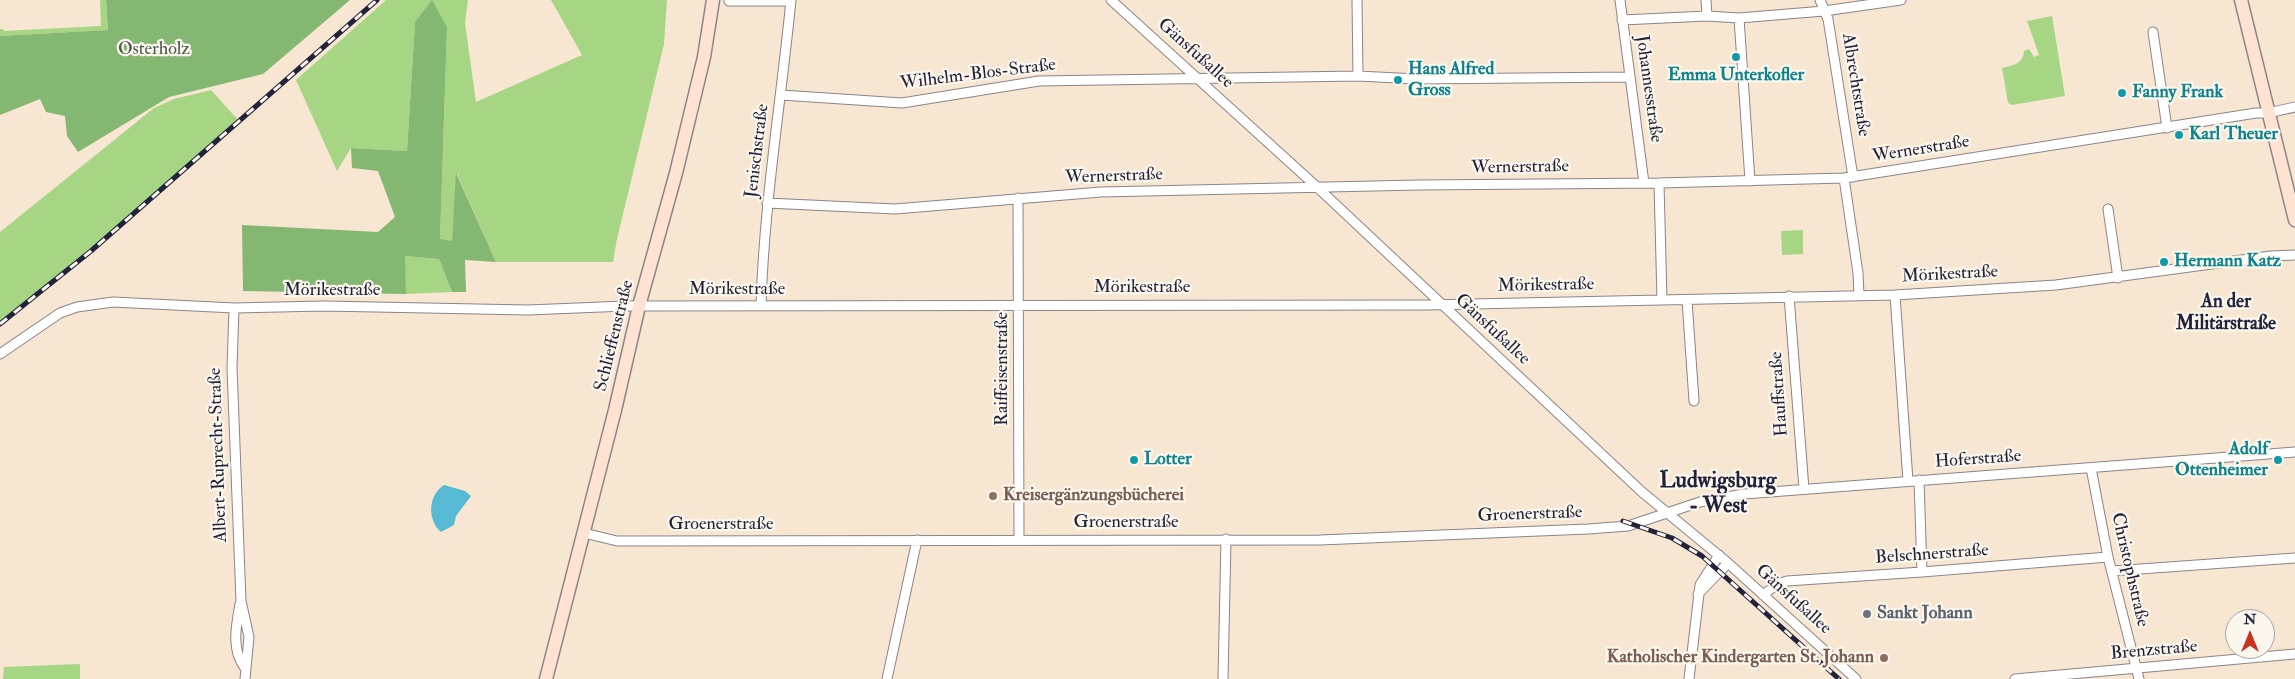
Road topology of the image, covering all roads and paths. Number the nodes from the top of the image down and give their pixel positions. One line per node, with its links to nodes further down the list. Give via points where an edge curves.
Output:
1 (713, 0): 41 (street, Schlieffenstraße, via 704,57 676,173)
2 (1111, 0): 18 (street, Gänsfußallee)
3 (1356, 0): 16 (street)
4 (1620, 0): 14 (street, Johannesstraße)
5 (1706, 0): 12 (street)
6 (1820, 0): 11 (street, Albrechtstraße)
7 (1901, 0): 11 (street)
8 (2241, 0): 21 (street)
9 (729, 1): 10 (street)
10 (791, 1): 19 (street, Jenischstraße)
11 (1824, 11): 13 (street); 23 (street, Albrechtstraße, via 1839,88)
12 (1707, 16): 13 (street); 14 (street)
13 (1739, 18): 24 (street)
14 (1622, 20): 17 (street, Johannesstraße)
15 (2153, 32): 22 (street)
16 (1358, 76): 17 (street, Wilhelm-Blos-Straße, via 1417,79); 18 (street, Wilhelm-Blos-Straße)
17 (1630, 77): 25 (street, Johannesstraße)
18 (1199, 78): 19 (street, Wilhelm-Blos-Straße, via 1039,81 902,102); 27 (street, Gänsfußallee)
19 (781, 94): 29 (street, Jenischstraße)
20 (2295, 107): 21 (street, Wernerstraße)
21 (2268, 113): 22 (street, Wernerstraße); 31 (street)
22 (2167, 128): 23 (street, Wernerstraße)
23 (1848, 177): 24 (street, Wernerstraße); 34 (street, Albrechtstraße)
24 (1750, 181): 26 (street, Wernerstraße)
25 (1644, 183): 26 (street, Wernerstraße); 27 (street, Wernerstraße)
26 (1659, 183): 37 (street)
27 (1317, 187): 28 (street, Wernerstraße, via 1101,192); 40 (street, Gänsfußallee)
28 (1018, 198): 29 (street, Wernerstraße, via 895,209); 39 (street, Raiffeisenstraße)
29 (767, 203): 42 (street, Jenischstraße)
30 (2108, 209): 33 (street)
31 (2295, 220)
32 (2295, 255): 33 (street, Mörikestraße)
33 (2118, 278): 35 (street, Mörikestraße)
34 (1859, 295): 35 (street, Mörikestraße); 36 (street, Mörikestraße)
35 (1895, 295): 49 (street)
36 (1789, 296): 38 (street, Mörikestraße); 50 (street, Hauffstraße)
37 (1662, 300): 38 (street, Mörikestraße); 40 (street, Mörikestraße)
38 (1687, 300): 45 (street)
39 (1020, 304): 40 (street, Mörikestraße); 42 (street, Mörikestraße); 53 (street, Raiffeisenstraße)
40 (1441, 304): 51 (street, Gänsfußallee)
41 (639, 306): 42 (street, Mörikestraße); 43 (street, Mörikestraße, via 528,310 324,306); 52 (street, Schlieffenstraße)
42 (761, 306)
43 (234, 308): 44 (street, Mörikestraße, via 113,302 77,307 60,313); 66 (street, Albert-Ruprecht-Straße, via 232,368 241,601 236,643)
44 (0, 354)
45 (1694, 401)
46 (2295, 452): 47 (street, Hoferstraße)
47 (2091, 468): 48 (street, Hoferstraße); 57 (street, Christophstraße)
48 (1919, 480): 49 (street, Hoferstraße); 61 (street)
49 (1908, 481): 50 (street, Hoferstraße)
50 (1804, 489): 51 (street, Hoferstraße, via 1700,502)
51 (1666, 513): 54 (street, Groenerstraße, via 1628,526 1601,528 1320,540); 56 (street, Gänsfußallee)
52 (584, 533): 55 (street, Groenerstraße, via 617,541); 67 (street, Schlieffenstraße)
53 (1018, 539): 54 (street, Groenerstraße); 55 (street, Groenerstraße)
54 (1226, 539): 69 (street)
55 (917, 540): 68 (street)
56 (1719, 555): 59 (street, Gänsfußallee); 62 (street, via 1700,585)
57 (2108, 556): 60 (street, Christophstraße); 61 (street, Belschnerstraße)
58 (2295, 558): 60 (street)
59 (1728, 563): 62 (street); 63 (street, Gänsfußallee)
60 (2112, 571): 65 (street, Christophstraße)
61 (1922, 572): 63 (street, Belschnerstraße, via 1787,581)
62 (1698, 594): 70 (street)
63 (1763, 595): 71 (street, Gänsfußallee)
64 (2295, 654): 65 (street, Brenzstraße)
65 (2136, 669): 72 (street, Brenzstraße); 73 (street, Christophstraße)
66 (246, 679)
67 (546, 679)
68 (887, 679)
69 (1224, 679)
70 (1689, 679)
71 (1856, 679)
72 (2015, 679)
73 (2138, 679)

